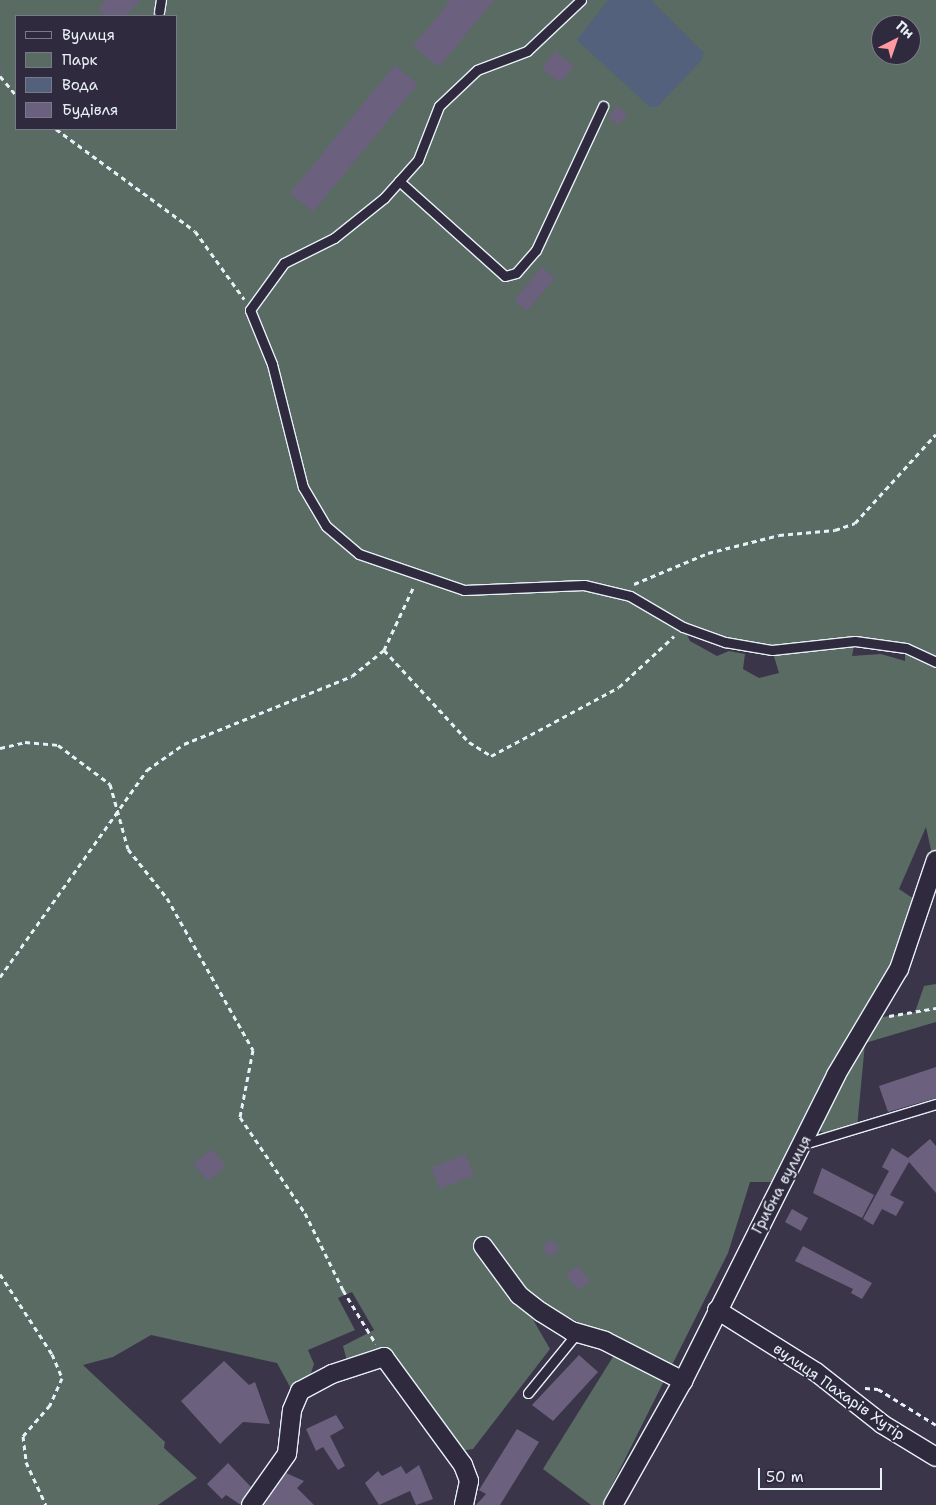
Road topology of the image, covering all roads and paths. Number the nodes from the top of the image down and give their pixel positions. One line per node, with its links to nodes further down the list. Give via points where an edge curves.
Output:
1 (161, 0): 3 (lane)
2 (581, 0): 8 (lane, via 527,51 477,70 439,106 418,160)
3 (159, 12)
4 (0, 76): 5 (path)
5 (15, 93)
6 (603, 106): 8 (lane, via 536,250 516,273 504,276)
7 (57, 130): 9 (path, via 195,231)
8 (399, 181): 9 (lane, via 334,238 284,263)
9 (250, 310): 11 (lane, via 272,364 303,487 326,526 359,554)
10 (936, 434): 12 (path, via 856,524 835,530 779,535 708,553)
11 (418, 576): 12 (lane, via 464,590 584,585); 14 (path)
12 (616, 593): 13 (lane, via 630,596)
13 (683, 627): 14 (path, via 619,687 492,756 469,742); 15 (lane, via 725,642 772,650 855,641 906,648)
14 (384, 650): 17 (path, via 352,676 184,744 147,770)
15 (936, 662)
16 (0, 748): 17 (path, via 25,742 58,745 110,784)
17 (120, 808): 19 (path); 28 (path, via 128,849 167,898 253,1050 240,1117 305,1213 343,1290)
18 (936, 860): 21 (street, Грибна вулиця, via 899,969)
19 (0, 976)
20 (936, 1008): 21 (path)
21 (869, 1019): 23 (street, Грибна вулиця)
22 (936, 1104): 23 (lane)
23 (804, 1144): 26 (street, Грибна вулиця)
24 (483, 1246): 27 (street, via 525,1300)
25 (0, 1274): 34 (path, via 52,1354 62,1378 50,1405 22,1436 26,1462)
26 (717, 1310): 29 (street, Грибна вулиця); 30 (street, вулиця Пахарів Хутір)
27 (577, 1333): 29 (street, via 605,1341); 31 (lane)
28 (384, 1357): 35 (street, via 332,1374 300,1391 292,1410 287,1454); 36 (street, via 463,1465 469,1488)
29 (683, 1381): 37 (street, Грибна вулиця)
30 (835, 1387): 32 (path, via 878,1389); 33 (street, вулиця Пахарів Хутір, via 882,1424)
31 (528, 1393)
32 (936, 1425)
33 (936, 1457)
34 (46, 1505)
35 (251, 1505)
36 (464, 1505)
37 (613, 1505)

